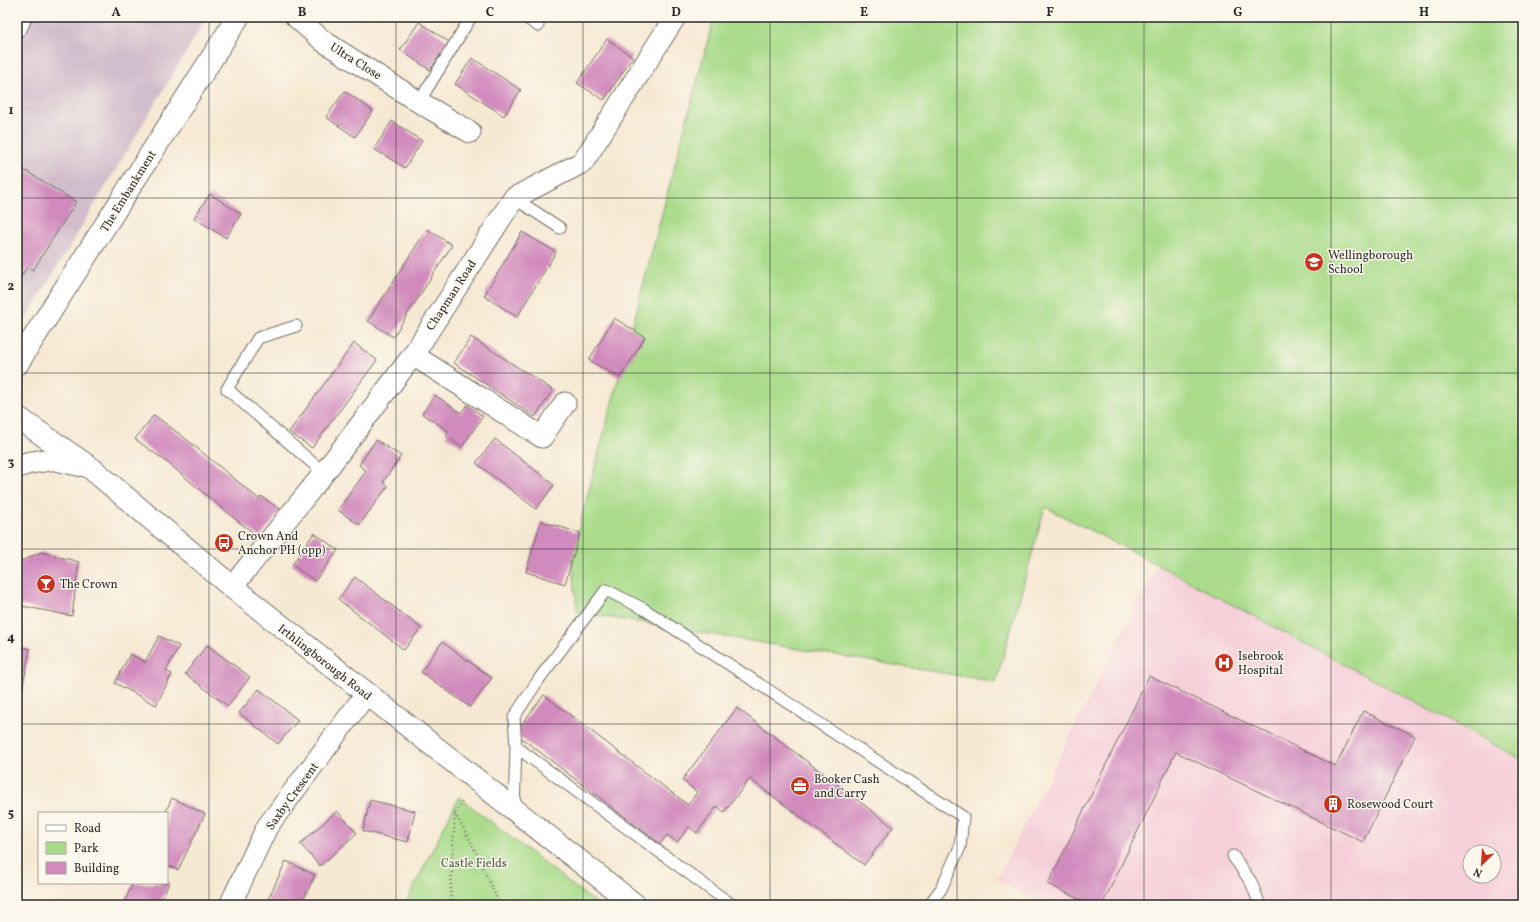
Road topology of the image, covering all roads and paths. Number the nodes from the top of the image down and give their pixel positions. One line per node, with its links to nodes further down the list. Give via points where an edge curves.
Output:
1 (22, 17): 7 (street)
2 (238, 17): 15 (main road, The Embankment)
3 (296, 17): 9 (street, Ultra Close, via 324,41)
4 (471, 17): 9 (lane)
5 (525, 17): 8 (lane)
6 (675, 17): 11 (street, Chapman Road, via 583,162)
7 (17, 26)
8 (538, 26)
9 (419, 102): 10 (street, Ultra Close)
10 (470, 132)
11 (514, 198): 12 (lane); 14 (street, Chapman Road)
12 (560, 228)
13 (296, 326): 20 (lane, via 258,338 227,389)
14 (413, 355): 16 (street, via 542,437); 20 (street, Chapman Road)
15 (17, 364)
16 (565, 403)
17 (17, 417): 19 (main road, Irthlingborough Road)
18 (17, 467): 19 (main road, via 54,458)
19 (92, 469): 21 (main road, Irthlingborough Road)
20 (324, 472): 21 (street, Chapman Road)
21 (232, 587): 22 (main road, Irthlingborough Road)
22 (366, 694): 24 (main road, Irthlingborough Road); 28 (street, Saxby Crescent, via 268,827)
23 (516, 747): 25 (lane); 32 (lane); 33 (lane, via 514,717 539,679 606,590 644,609 963,817 960,847 941,889)
24 (474, 779): 25 (main road, Irthlingborough Road); 26 (path)
25 (514, 810): 31 (main road, Irthlingborough Road)
26 (455, 813): 29 (path); 30 (path)
27 (1233, 856): 34 (lane, via 1251,882)
28 (230, 905)
29 (450, 905)
30 (500, 905)
31 (635, 905)
32 (732, 905)
33 (929, 905)
34 (1260, 905)

